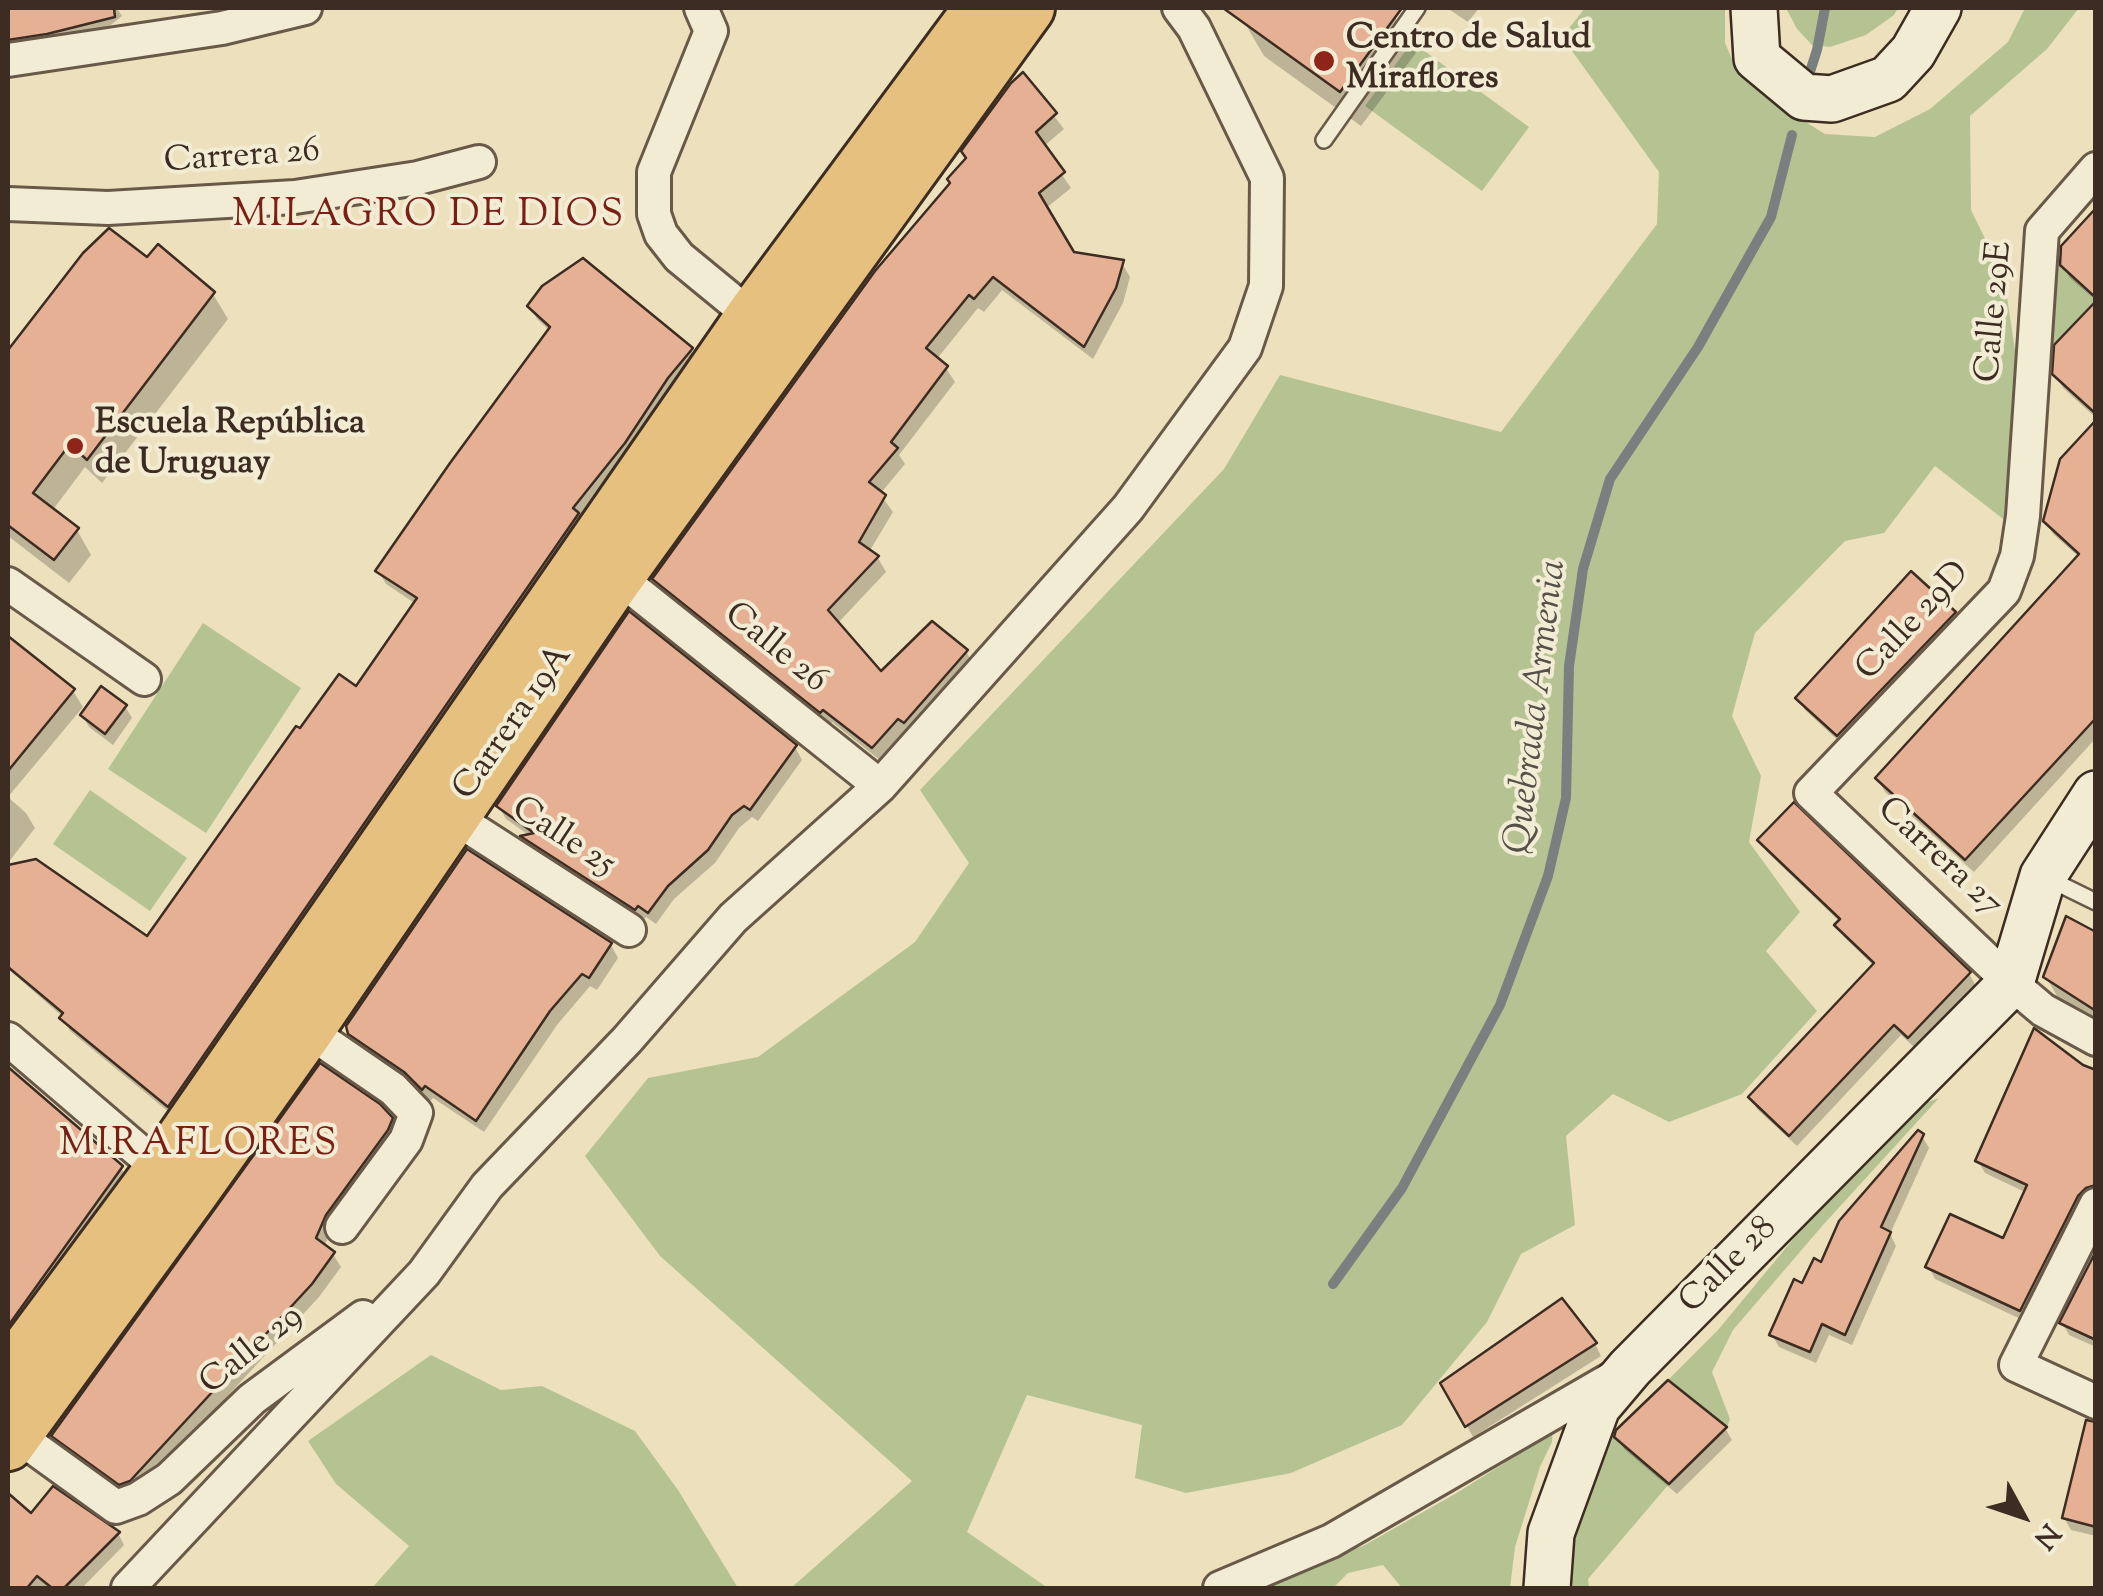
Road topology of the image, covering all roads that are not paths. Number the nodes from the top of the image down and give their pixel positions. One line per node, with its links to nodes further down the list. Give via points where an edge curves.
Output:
1 (188, 8): 8 (street)
2 (305, 8): 8 (street)
3 (701, 8): 15 (street, via 711,30 654,172 654,214 679,257)
4 (1179, 8): 20 (street, via 1267,178 1266,286 1245,348 1128,508)
5 (1417, 8): 11 (lane)
6 (1754, 8): 7 (street, via 1757,58 1804,96 1832,99 1888,79)
7 (1938, 8)
8 (230, 18): 10 (street)
9 (997, 18): 15 (main road, Carrera 19A); 17 (main road, Carrera 19A)
10 (8, 60)
11 (1324, 140)
12 (479, 162): 14 (street, Carrera 26, via 295,197 108,208)
13 (2096, 169): 16 (street, Calle 29E, via 2042,231)
14 (8, 204)
15 (752, 318): 31 (main road, Carrera 19A)
16 (2024, 480): 21 (street, Calle 29D, via 2018,556 2004,590)
17 (618, 577): 20 (street, Calle 26); 23 (main road, Carrera 19A)
18 (8, 584): 19 (street)
19 (144, 679)
20 (880, 786): 34 (street, via 733,918 486,1186)
21 (1810, 794): 27 (street, Carrera 27)
22 (2096, 794): 24 (street, Calle 28)
23 (452, 816): 26 (street, Calle 25); 28 (main road, Carrera 19A)
24 (2043, 876): 25 (lane); 27 (street, Calle 28)
25 (2096, 902)
26 (629, 930)
27 (2011, 983): 29 (street, Carrera 27); 35 (street, Calle 28)
28 (307, 1030): 33 (street, via 416,1113 406,1140); 38 (main road, Carrera 19A)
29 (2096, 1038)
30 (8, 1039): 31 (street)
31 (161, 1170): 36 (main road, Carrera 19A)
32 (2096, 1205): 37 (street, via 2016,1365)
33 (342, 1227)
34 (424, 1273): 38 (street, Calle 29, via 252,1399 138,1499 116,1507); 39 (street)
35 (1630, 1368): 40 (street, Calle 28, via 1331,1541); 41 (street, via 1596,1407 1551,1533)
36 (8, 1376)
37 (2096, 1402)
38 (11, 1439)
39 (128, 1588)
40 (1220, 1588)
41 (1547, 1588)

